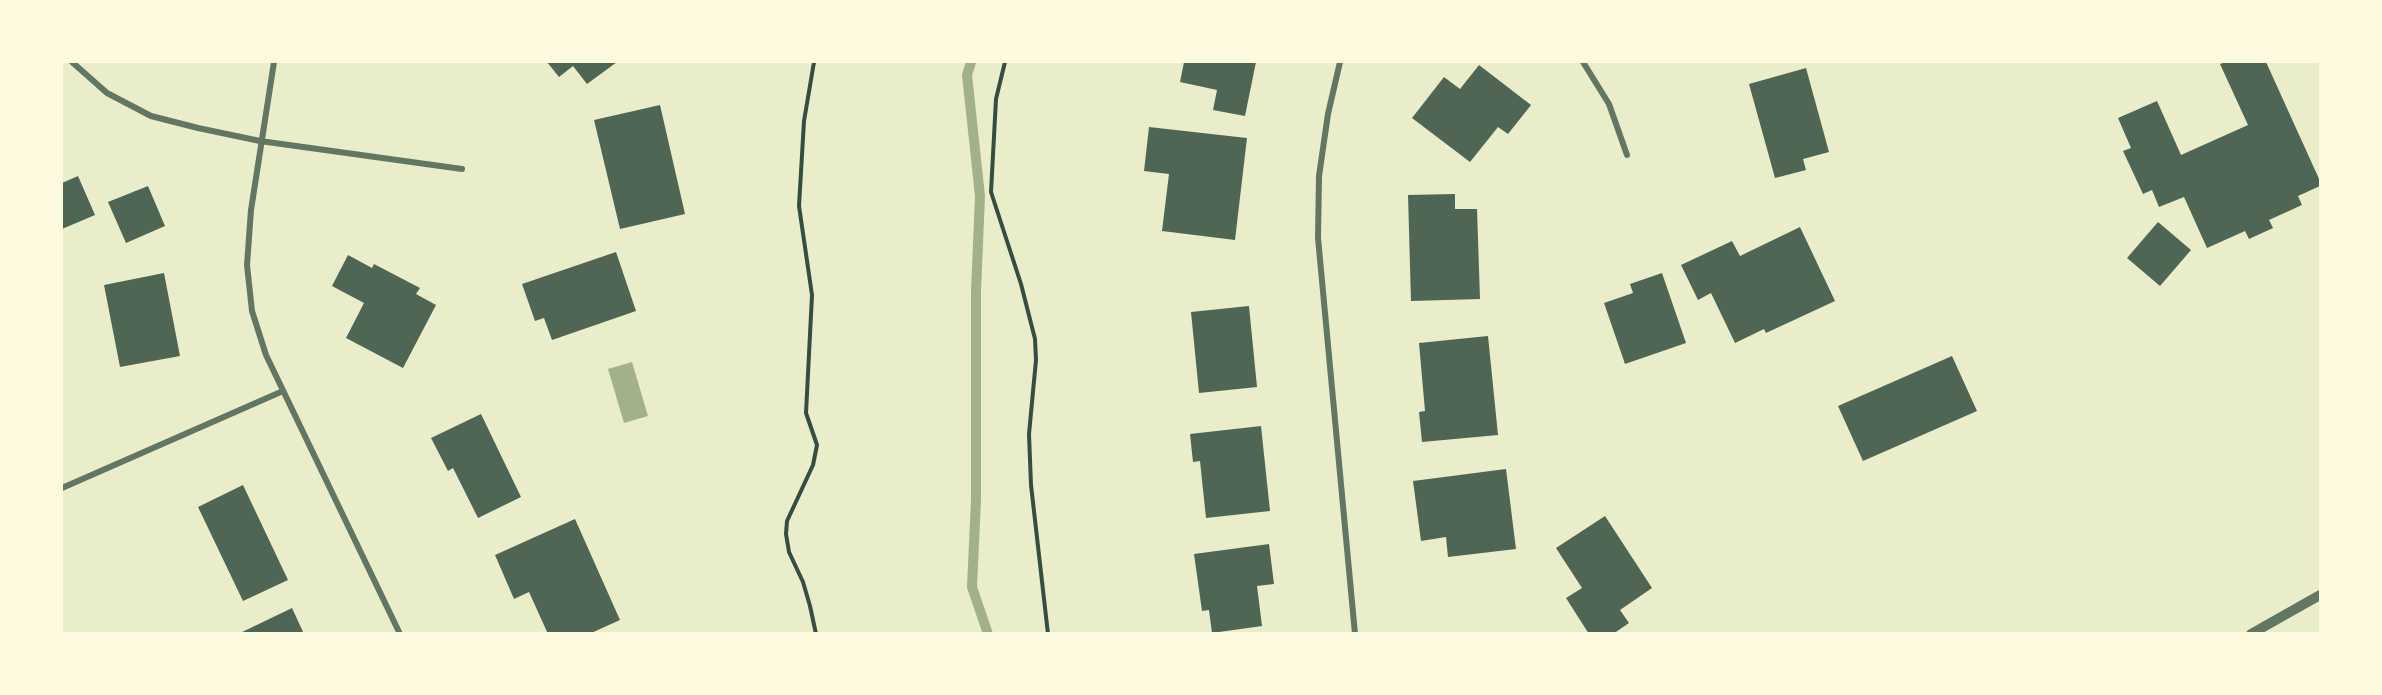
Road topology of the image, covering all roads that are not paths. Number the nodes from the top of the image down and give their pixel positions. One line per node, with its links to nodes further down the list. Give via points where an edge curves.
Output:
1 (72, 62): 5 (street, via 107,93 151,116)
2 (274, 62): 5 (street)
3 (1340, 62): 12 (street, via 1319,176 1318,238)
4 (1583, 62): 6 (street, via 1609,104)
5 (260, 141): 7 (street); 8 (street, via 247,265 252,311)
6 (1627, 155)
7 (462, 169)
8 (283, 391): 9 (street); 11 (street)
9 (62, 488)
10 (2320, 596): 13 (street)
11 (399, 633)
12 (1355, 633)
13 (2252, 633)

